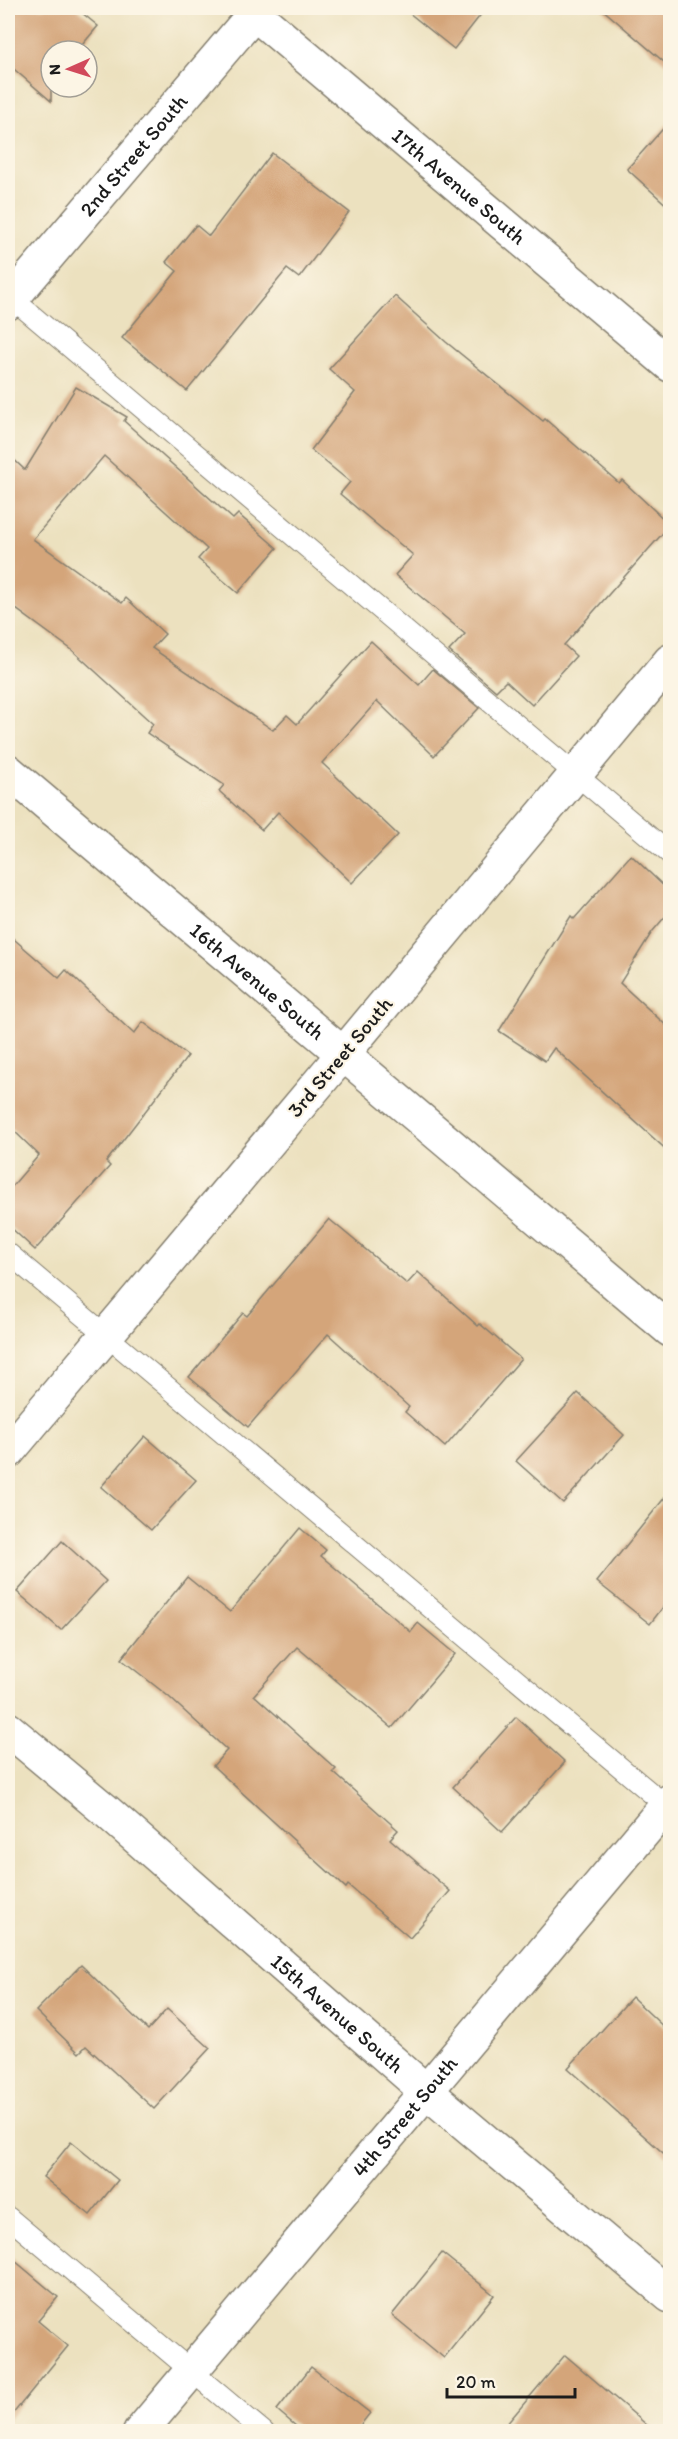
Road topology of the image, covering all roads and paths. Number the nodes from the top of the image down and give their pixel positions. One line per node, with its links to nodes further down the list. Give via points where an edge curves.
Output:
1 (254, 9): 2 (street, 2nd Street South); 3 (street, 17th Avenue South)
2 (9, 298): 6 (lane)
3 (670, 365)
4 (670, 661): 6 (street, 3rd Street South)
5 (8, 771): 8 (street, 16th Avenue South)
6 (575, 774): 7 (lane); 8 (street, 3rd Street South)
7 (670, 854)
8 (343, 1054): 10 (street, 16th Avenue South); 11 (street, 3rd Street South)
9 (8, 1253): 11 (lane)
10 (670, 1330)
11 (106, 1335): 12 (street, 3rd Street South); 14 (lane)
12 (8, 1452)
13 (8, 1729): 15 (street, 15th Avenue South)
14 (669, 1805): 15 (street, 4th Street South)
15 (426, 2091): 17 (street, 15th Avenue South); 18 (street, 4th Street South)
16 (8, 2217): 18 (lane)
17 (670, 2295)
18 (191, 2371): 19 (street, 4th Street South); 20 (lane)
19 (140, 2432)
20 (264, 2432)

